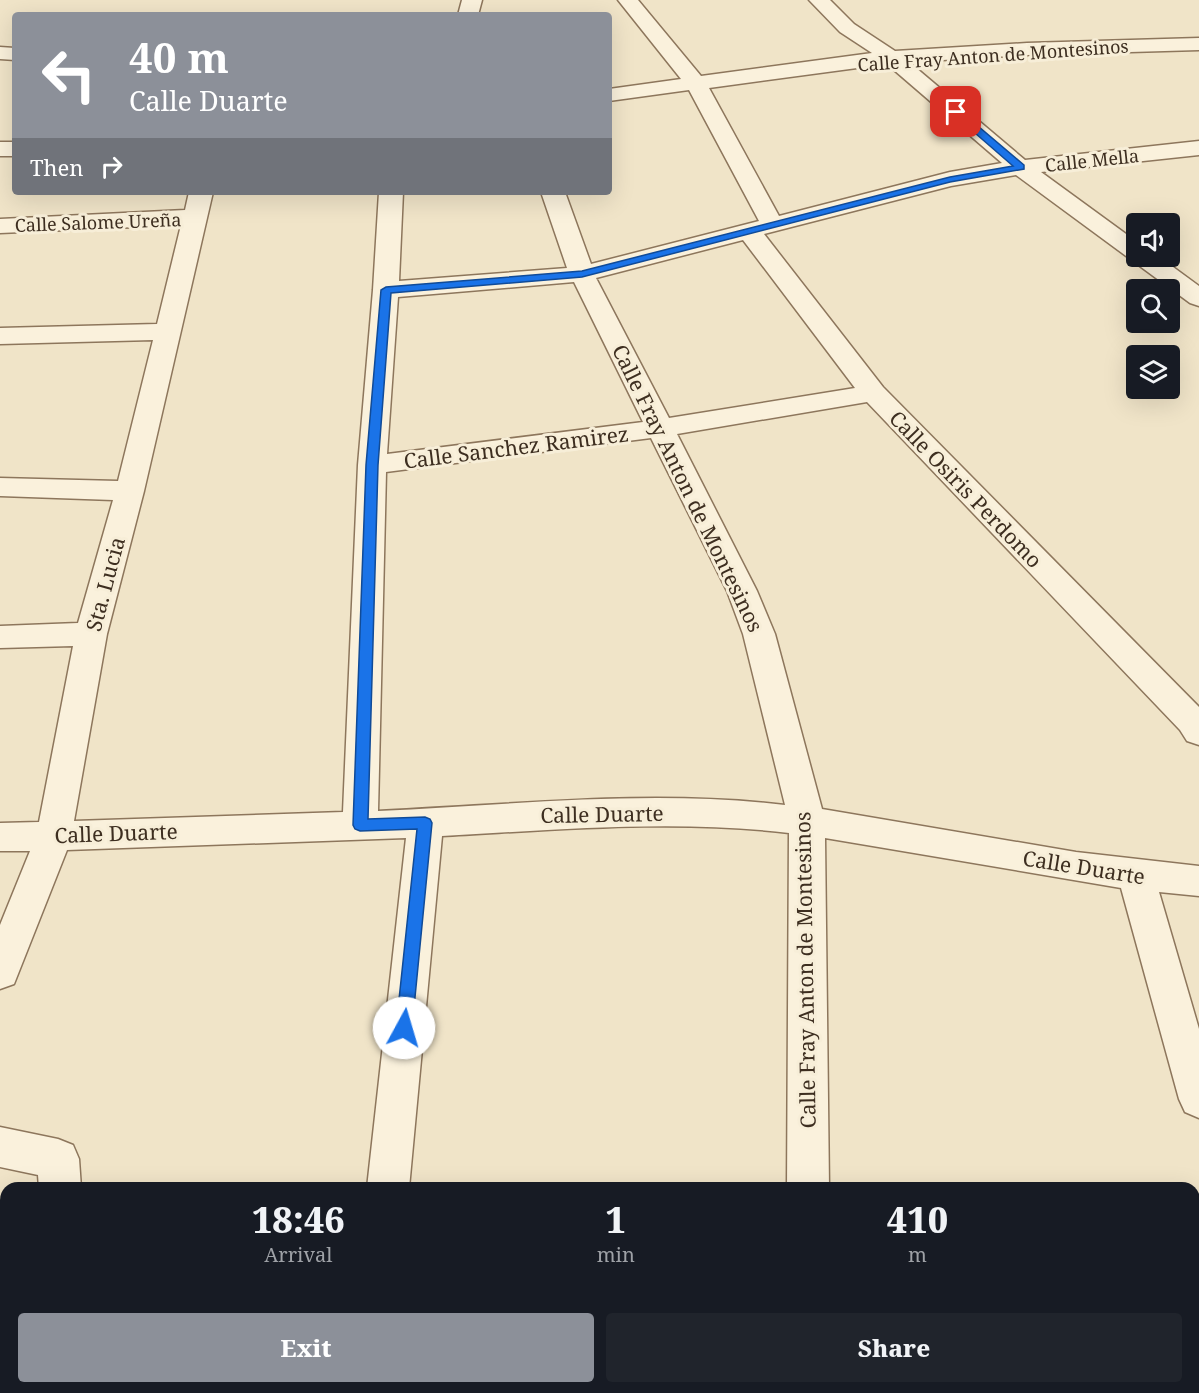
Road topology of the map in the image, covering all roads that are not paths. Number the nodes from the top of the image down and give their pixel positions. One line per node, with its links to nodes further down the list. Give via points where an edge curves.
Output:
1 (628, 0): 5 (street, Calle Osiris Perdomo)
2 (819, 0): 4 (street, via 847,28)
3 (1199, 44): 4 (street, Calle Fray Anton de Montesinos)
4 (891, 57): 5 (street, Calle Fray Anton de Montesinos); 8 (street)
5 (697, 85): 6 (street, Calle Fray Anton de Montesinos); 13 (street, Calle Osiris Perdomo)
6 (612, 95)
7 (1199, 148): 8 (street, Calle Mella)
8 (1020, 167): 13 (street, Calle Mella, via 950,179); 14 (street)
9 (391, 195): 17 (street)
10 (554, 195): 16 (street, Calle Fray Anton de Montesinos)
11 (198, 205): 12 (street, Calle Salome Ureña); 19 (street, Sta. Lucia)
12 (0, 226)
13 (761, 229): 16 (street, Calle Mella); 21 (street, Calle Osiris Perdomo)
14 (1126, 245)
15 (1157, 267): 18 (street)
16 (582, 274): 17 (street, Calle Mella); 22 (street, Calle Fray Anton de Montesinos)
17 (386, 290): 23 (street)
18 (1199, 298)
19 (167, 332): 20 (street); 25 (street, Sta. Lucia)
20 (0, 336)
21 (873, 393): 22 (street, Calle Sanchez Ramirez); 28 (street, Calle Osiris Perdomo)
22 (662, 428): 23 (street, Calle Sanchez Ramirez); 29 (street, Calle Fray Anton de Montesinos, via 759,634)
23 (372, 465): 31 (street)
24 (0, 487): 25 (street)
25 (130, 490): 26 (street, Sta. Lucia)
26 (91, 634): 27 (street); 32 (street, Sta. Lucia)
27 (0, 637)
28 (1196, 723)
29 (807, 820): 30 (street, Calle Duarte, via 710,813 598,812); 34 (street, Calle Duarte); 41 (street, Calle Fray Anton de Montesinos)
30 (425, 823): 31 (street, Calle Duarte); 40 (street)
31 (360, 825): 32 (street, Calle Duarte)
32 (54, 836): 33 (street, Calle Duarte); 36 (street, Sta. Lucia)
33 (0, 837)
34 (1136, 877): 35 (street, Calle Duarte); 37 (street)
35 (1199, 881)
36 (0, 972)
37 (1199, 1099)
38 (0, 1147): 39 (street)
39 (59, 1174)
40 (389, 1182)
41 (808, 1182)

